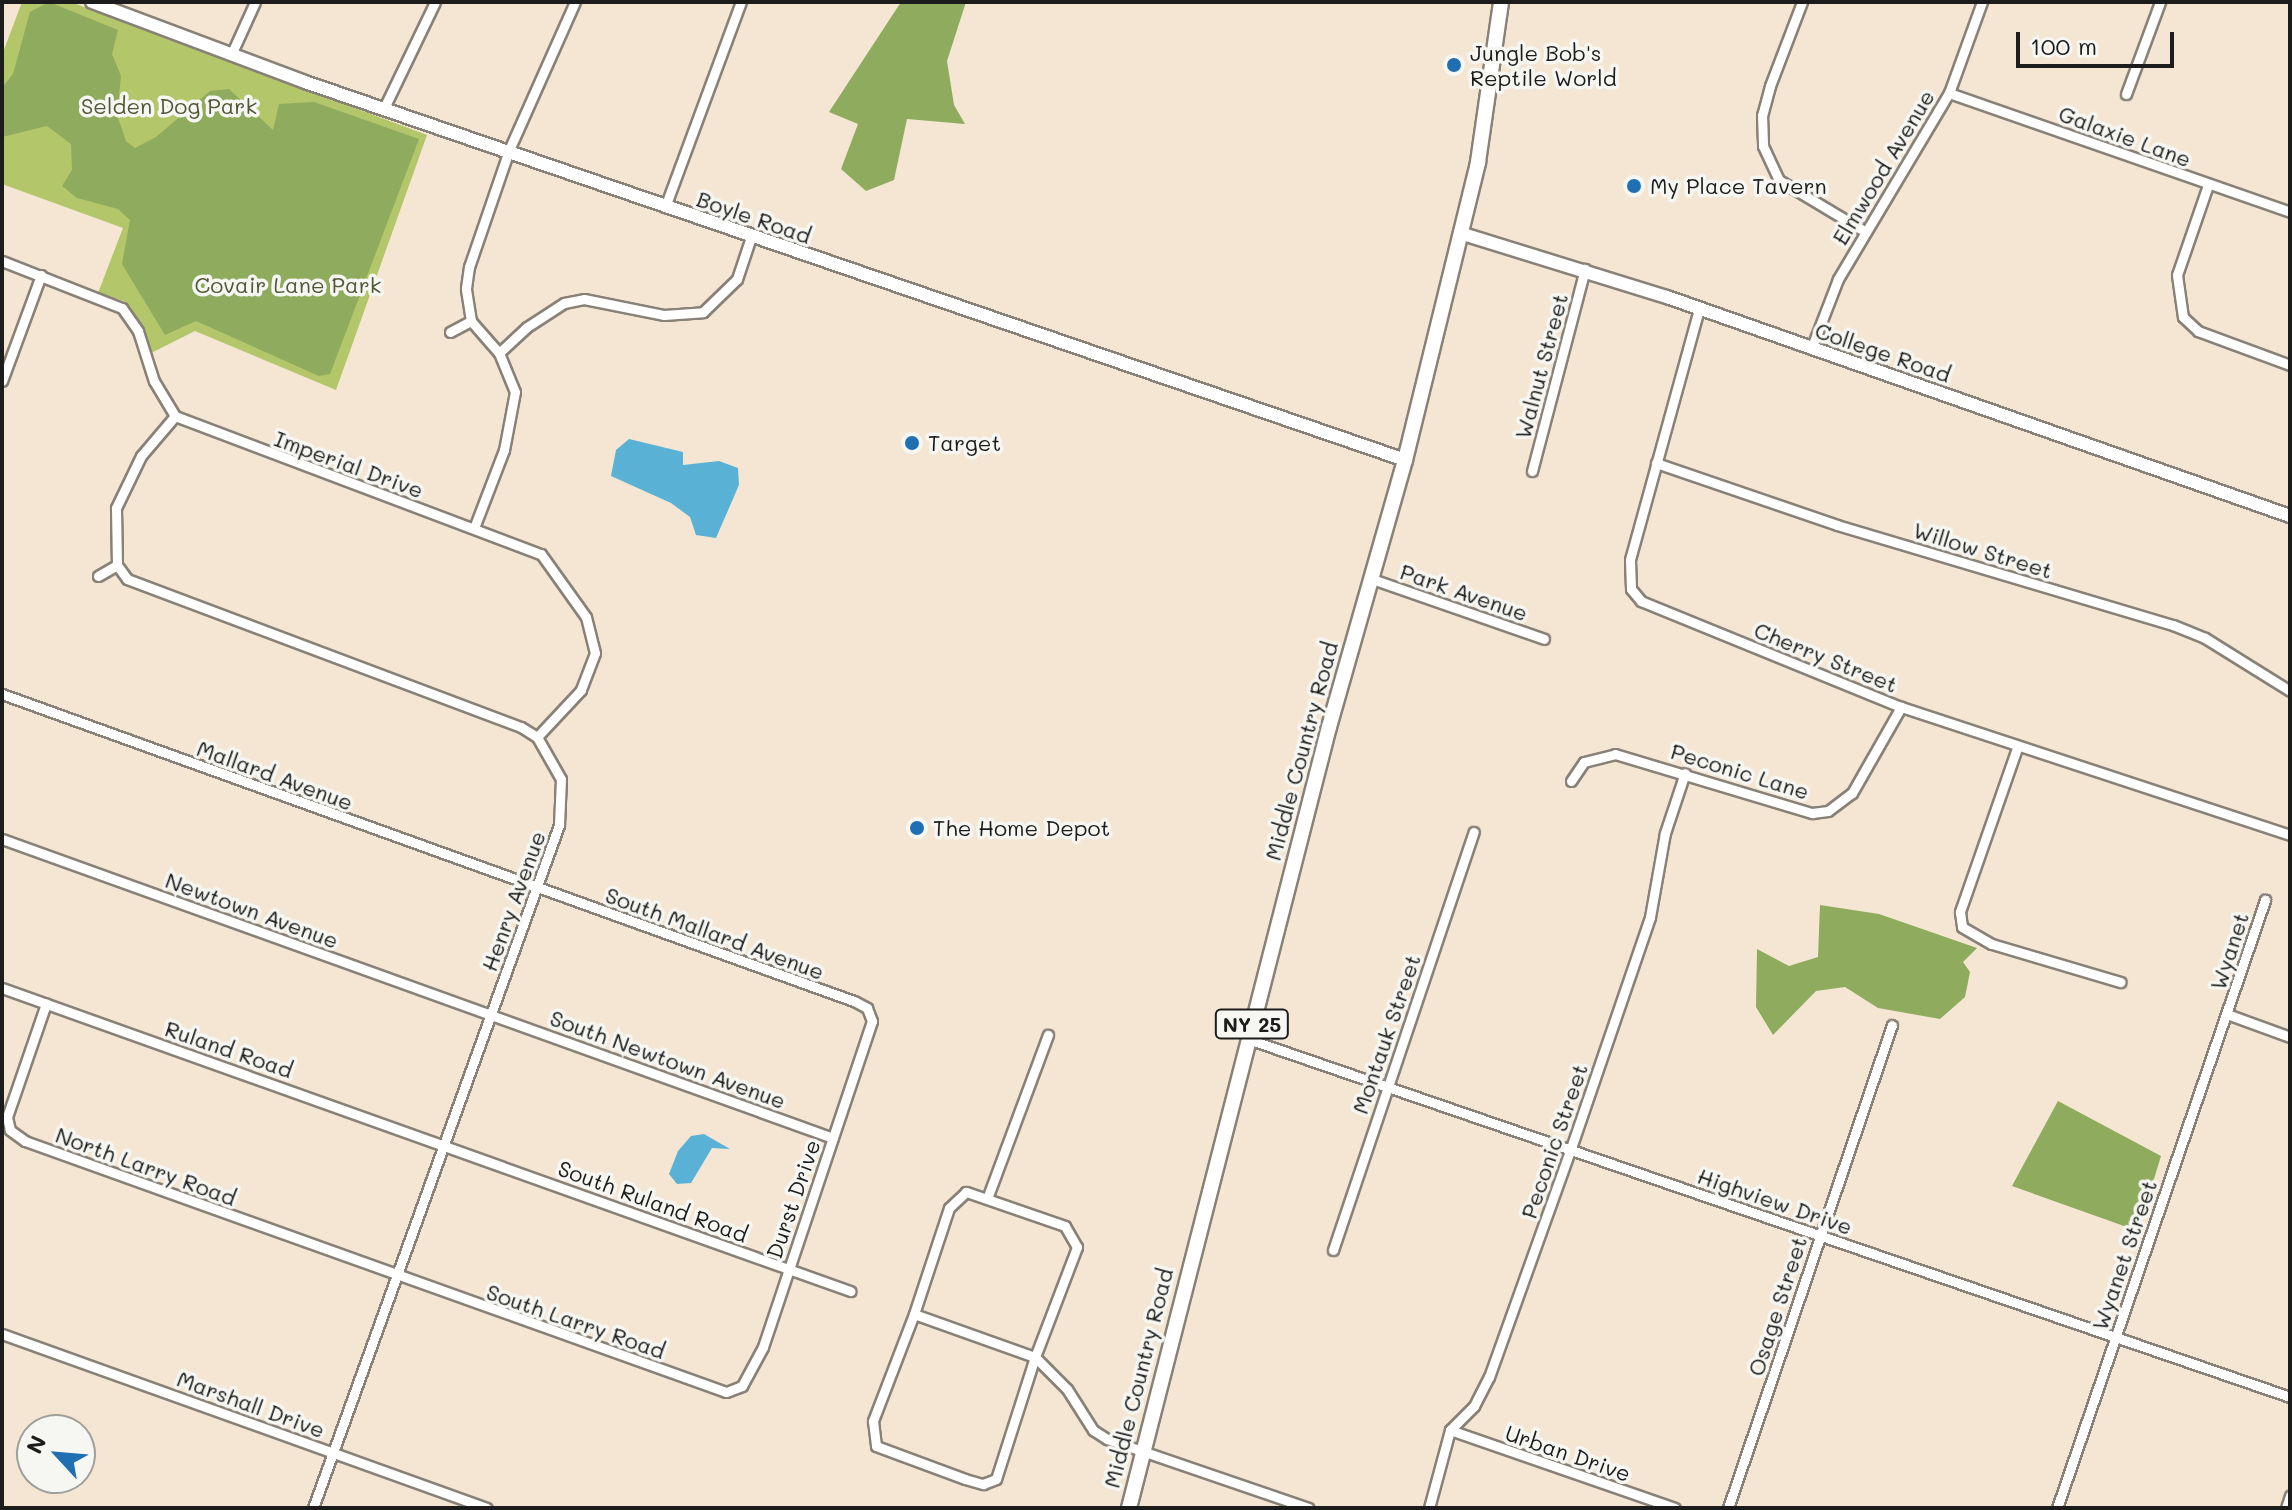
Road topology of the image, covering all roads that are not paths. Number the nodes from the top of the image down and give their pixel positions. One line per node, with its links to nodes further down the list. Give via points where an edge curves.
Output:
1 (92, 2): 10 (street, Boyle Road)
2 (255, 2): 10 (street)
3 (435, 2): 13 (street)
4 (575, 2): 14 (street)
5 (741, 2): 16 (street)
6 (1501, 2): 19 (main road, Middle Country Road / NY 25, via 1478,162)
7 (1802, 2): 18 (street, via 1762,115 1763,146 1779,180)
8 (1982, 2): 11 (street, Elmwood Avenue)
9 (2160, 2): 12 (street)
10 (231, 55): 13 (street, Boyle Road)
11 (1949, 93): 15 (street, Galaxie Lane); 18 (street, Elmwood Avenue)
12 (2126, 94)
13 (385, 106): 14 (street, Boyle Road)
14 (509, 150): 16 (street, Boyle Road); 25 (street, via 469,267)
15 (2208, 185): 17 (street, Galaxie Lane); 29 (street, via 2177,275 2183,317 2198,331)
16 (665, 207): 20 (street, Boyle Road)
17 (2290, 212)
18 (1866, 232): 27 (street, Elmwood Avenue, via 1838,279)
19 (1460, 233): 22 (street, College Road); 32 (main road, Middle Country Road / NY 25)
20 (751, 237): 28 (street, via 737,279 703,312 664,315 584,299 564,303 536,319); 32 (street, Boyle Road)
21 (2, 261): 23 (street)
22 (1585, 269): 24 (street, College Road); 34 (street, Walnut Street)
23 (41, 275): 30 (street); 31 (street, via 110,301 130,316 154,381)
24 (1699, 309): 27 (street, College Road); 33 (street, Cherry Street)
25 (471, 321): 26 (street); 28 (street)
26 (450, 332)
27 (1811, 349): 35 (street, College Road)
28 (499, 353): 36 (street, via 512,378 514,408)
29 (2290, 365)
30 (2, 381)
31 (175, 416): 36 (street, Imperial Drive); 37 (street, via 141,456 116,508)
32 (1405, 460): 39 (main road, Middle Country Road / NY 25)
33 (1656, 463): 41 (street, Willow Street, via 1837,525 2173,625 2205,638); 43 (street, Cherry Street, via 1630,560 1631,589 1641,601)
34 (1532, 471)
35 (2290, 516)
36 (474, 528): 44 (street, Imperial Drive, via 541,554 558,571 594,635 591,670 581,690)
37 (117, 565): 38 (street); 44 (street, via 127,579 145,589)
38 (98, 576)
39 (1372, 579): 40 (street, Park Avenue); 62 (main road, Middle Country Road / NY 25)
40 (1544, 639)
41 (2290, 691)
42 (2, 694): 51 (street, Mallard Avenue)
43 (1901, 707): 45 (street, Cherry Street); 46 (street, Peconic Lane, via 1852,793 1828,811 1812,813)
44 (537, 737): 51 (street, Henry Avenue, via 555,763 563,801)
45 (2017, 748): 49 (street, Cherry Street); 53 (street, via 1960,912 1962,927 1992,944)
46 (1685, 773): 47 (street, Peconic Lane, via 1615,754 1584,762); 66 (street, Peconic Street, via 1665,833 1650,917)
47 (1571, 781)
48 (1474, 832): 63 (street, Montauk Street)
49 (2290, 835)
50 (2, 839): 56 (street, Newtown Avenue)
51 (536, 889): 56 (street, Henry Avenue); 58 (street, South Mallard Avenue, via 854,1001 867,1008)
52 (2265, 900): 57 (street, Wyanet)
53 (2120, 982)
54 (2, 988): 55 (street, Ruland Road)
55 (46, 1004): 65 (street, Ruland Road); 71 (street, North Larry Road, via 7,1117 10,1130 25,1141)
56 (490, 1014): 64 (street, South Newtown Avenue); 65 (street, Henry Avenue)
57 (2227, 1014): 61 (street); 75 (street, Wyanet Street)
58 (872, 1021): 64 (street, Durst Drive)
59 (1892, 1025): 68 (street, Osage Street)
60 (1048, 1035): 67 (street)
61 (2290, 1037)
62 (1248, 1039): 63 (street, Highview Drive); 81 (main road, Middle Country Road / NY 25)
63 (1388, 1087): 66 (street, Highview Drive); 69 (street, Montauk Street)
64 (833, 1138): 70 (street, Durst Drive)
65 (444, 1144): 70 (street, South Ruland Road); 71 (street, Henry Avenue)
66 (1570, 1151): 68 (street, Highview Drive); 79 (street, Peconic Street, via 1489,1377 1474,1406)
67 (988, 1196): 73 (street, via 966,1192 949,1208); 76 (street, via 1065,1226 1077,1247)
68 (1819, 1235): 75 (street, Highview Drive); 89 (street, Osage Street)
69 (1333, 1250)
70 (788, 1269): 72 (street, South Ruland Road); 77 (street, Durst Drive, via 763,1347)
71 (398, 1275): 77 (street, South Larry Road, via 714,1390 735,1392); 80 (street, Henry Avenue)
72 (850, 1291)
73 (914, 1314): 76 (street); 76 (street, via 871,1435 876,1446 965,1479 983,1484 996,1479)
74 (2, 1334): 80 (street, Marshall Drive)
75 (2115, 1334): 78 (street, Highview Drive); 90 (street, Wyanet Street)
76 (1035, 1357): 81 (street, via 1067,1389 1093,1430)
77 (742, 1386)
78 (2290, 1397)
79 (1450, 1430): 87 (street, Peconic Street); 88 (street, Urban Drive)
80 (333, 1452): 83 (street, Henry Avenue); 84 (street, Marshall Drive)
81 (1143, 1452): 85 (main road, Middle Country Road / NY 25); 86 (street)
82 (2290, 1496): 91 (street)
83 (313, 1508)
84 (487, 1508)
85 (1129, 1508)
86 (1309, 1508)
87 (1429, 1508)
88 (1675, 1508)
89 (1728, 1508)
90 (2057, 1508)
91 (2286, 1508)

